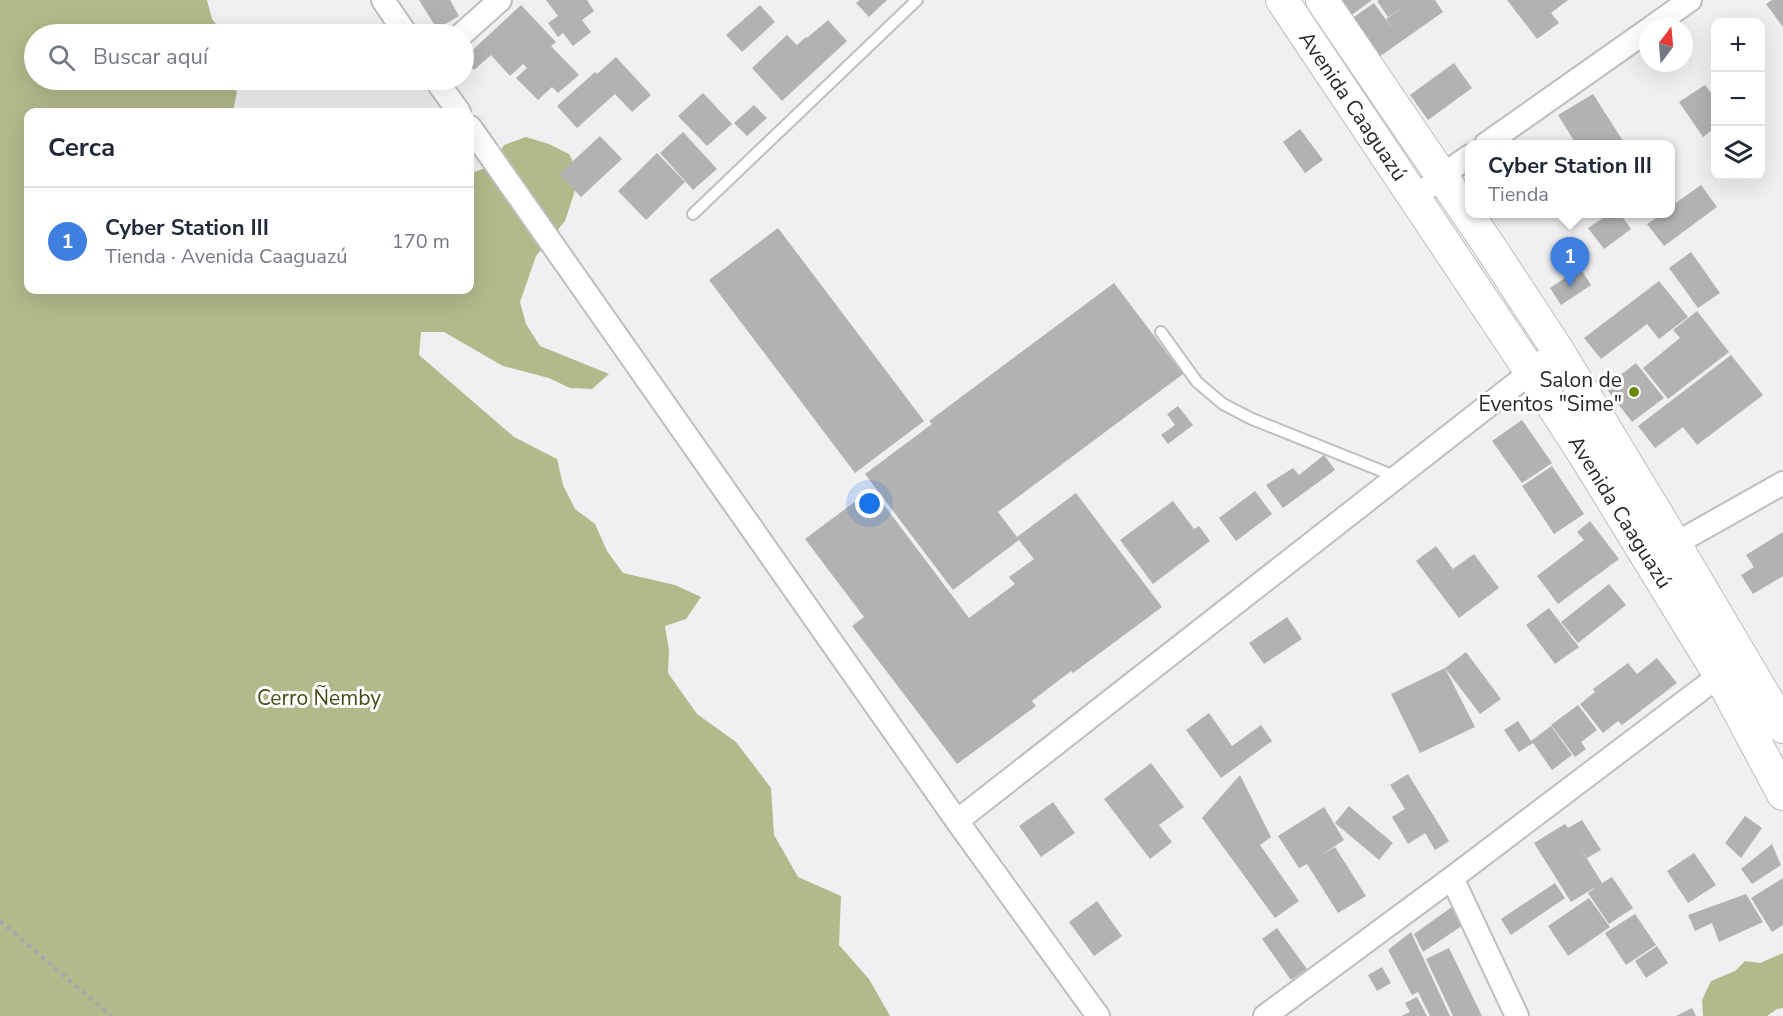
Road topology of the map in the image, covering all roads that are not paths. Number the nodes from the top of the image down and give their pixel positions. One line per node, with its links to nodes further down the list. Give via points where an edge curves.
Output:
1 (383, 0): 8 (street)
2 (500, 0): 9 (street)
3 (917, 0): 19 (lane)
4 (1282, 0): 17 (street, Avenida Caaguazú)
5 (1322, 0): 16 (street, Avenida Caaguazú)
6 (1690, 0): 7 (street)
7 (1665, 18)
8 (399, 24)
9 (473, 24)
10 (1639, 36): 14 (street)
11 (443, 90): 12 (street)
12 (456, 108)
13 (474, 133): 30 (street)
14 (1492, 140)
15 (1465, 159): 16 (street)
16 (1441, 176): 17 (street); 18 (street, Avenida Caaguazú)
17 (1415, 199): 23 (street, Avenida Caaguazú)
18 (1465, 212)
19 (693, 214)
20 (1469, 218): 22 (street, Avenida Caaguazú)
21 (1161, 332): 24 (lane, via 1197,382 1223,404)
22 (1557, 349): 23 (street); 26 (street, Avenida Caaguazú)
23 (1531, 372): 24 (street); 27 (street, Avenida Caaguazú)
24 (1397, 477): 30 (street)
25 (1783, 483): 26 (street)
26 (1675, 544): 27 (street, Avenida Caaguazú)
27 (1731, 666): 28 (street, Avenida Caaguazú); 29 (street, Avenida Caaguazú); 31 (street)
28 (1783, 727)
29 (1783, 794)
30 (957, 821): 32 (street)
31 (1452, 878): 33 (street); 34 (street)
32 (1098, 1016)
33 (1265, 1016)
34 (1517, 1016)

